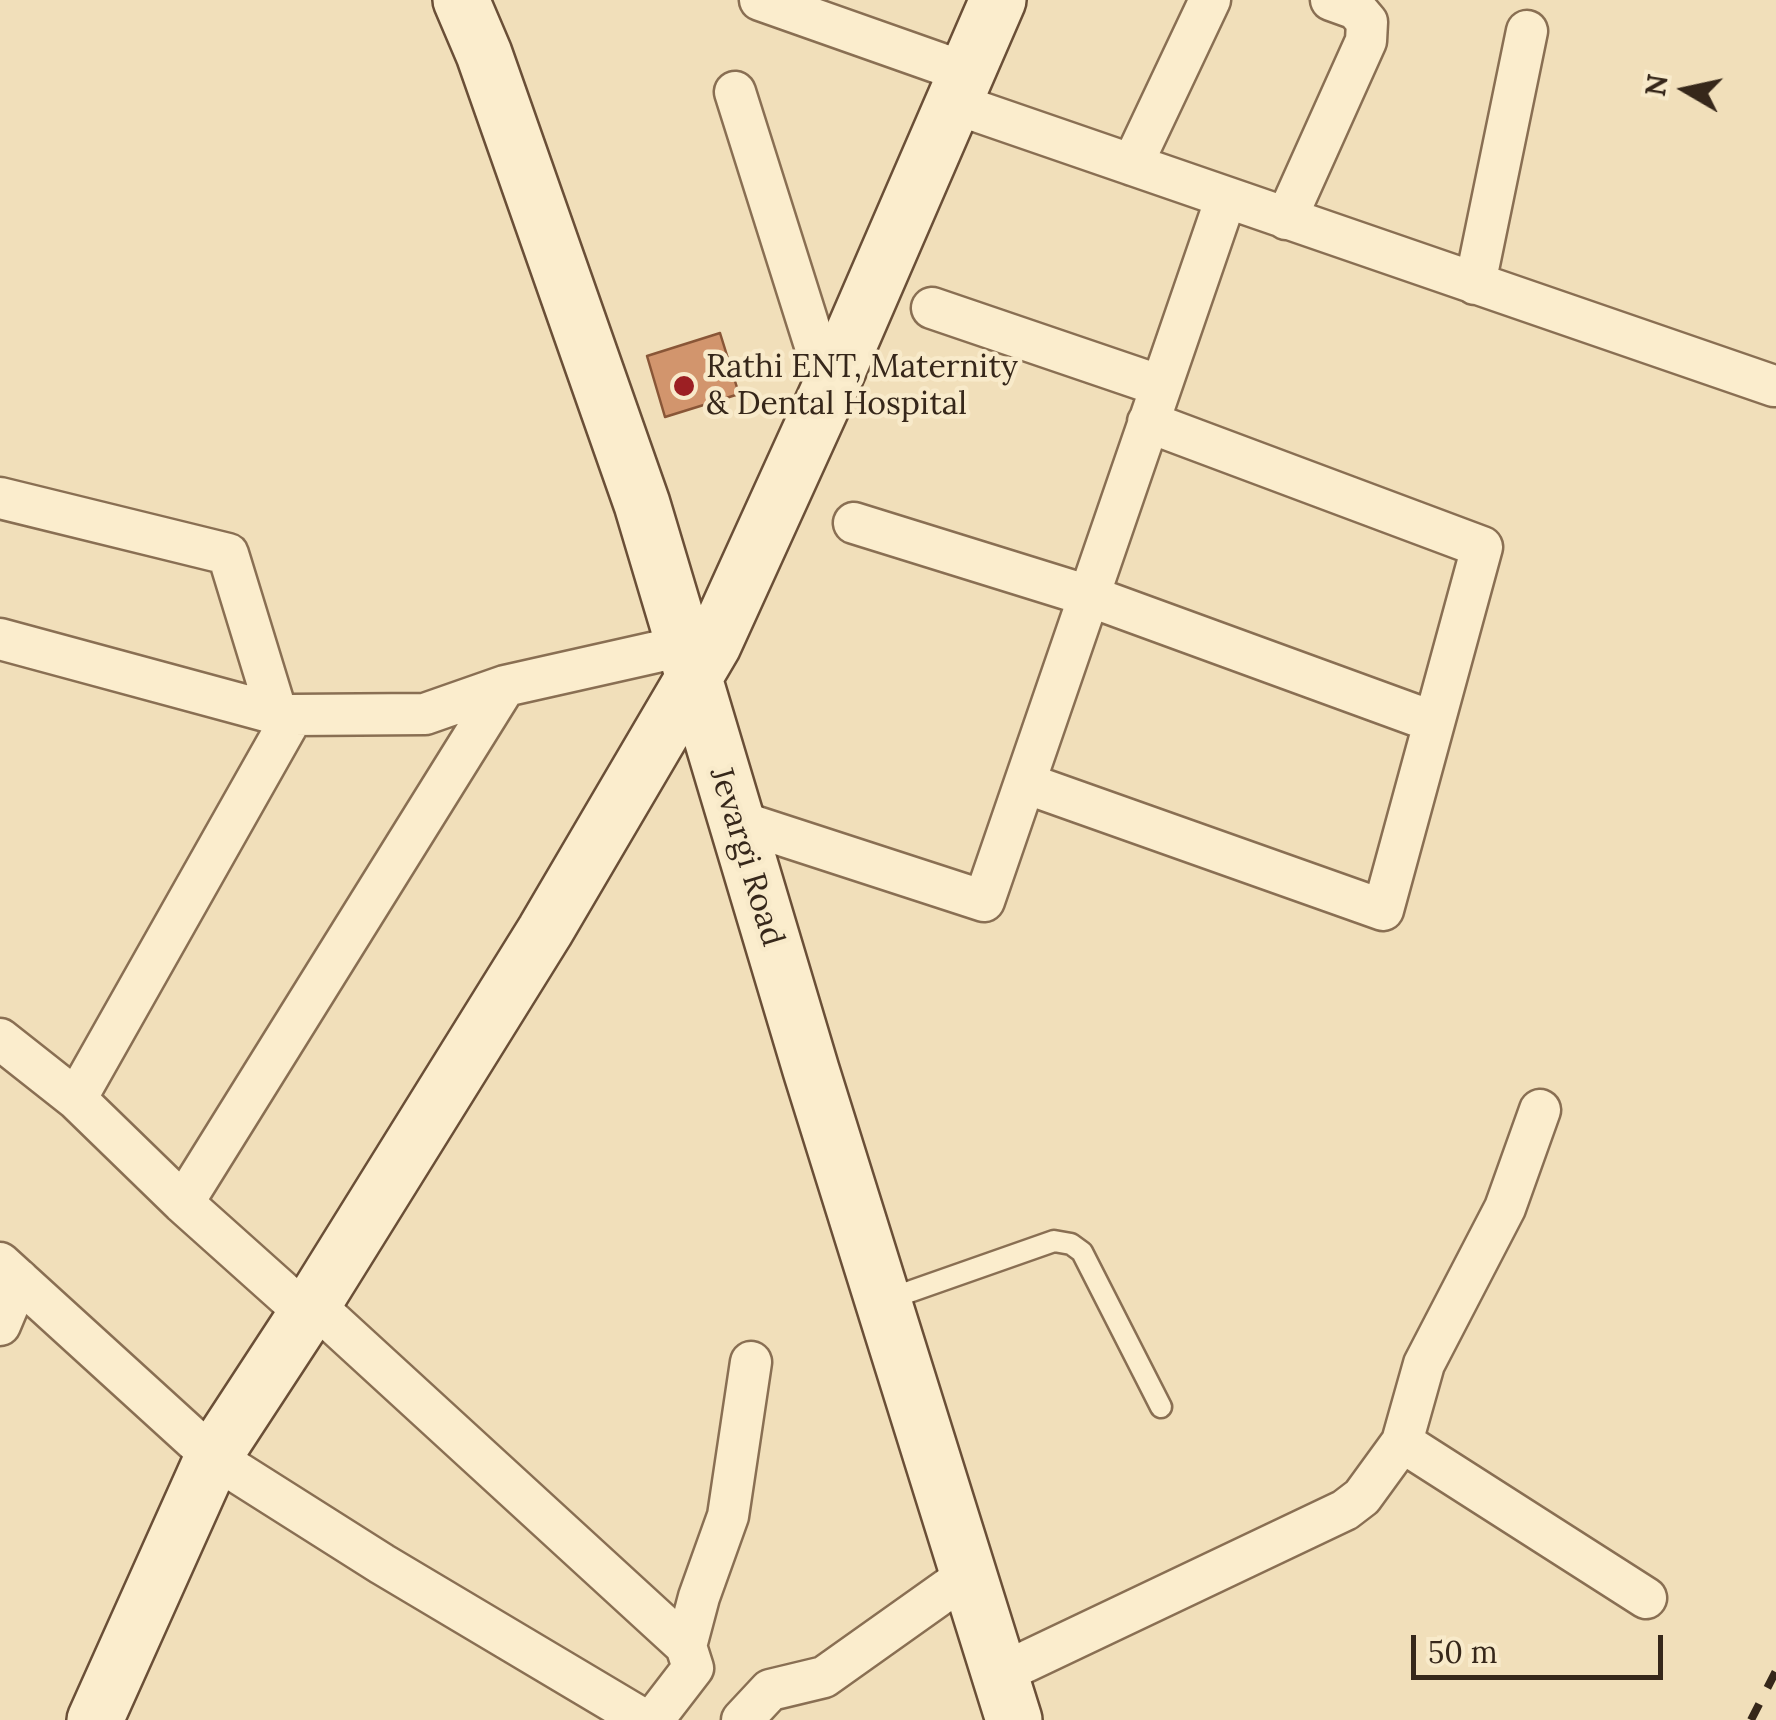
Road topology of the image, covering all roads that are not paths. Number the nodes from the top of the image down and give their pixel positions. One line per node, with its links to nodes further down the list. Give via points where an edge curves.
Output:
1 (461, 0): 21 (street, Jevargi Road, via 642,504)
2 (760, 0): 7 (street)
3 (998, 0): 7 (street)
4 (1210, 0): 9 (street)
5 (1331, 0): 11 (street, via 1356,8 1367,22 1366,40)
6 (1527, 32): 12 (street)
7 (960, 88): 9 (street); 15 (street)
8 (735, 92): 15 (street)
9 (1132, 166): 10 (street)
10 (1226, 198): 11 (street); 16 (street)
11 (1286, 219): 12 (street)
12 (1475, 284): 14 (street)
13 (932, 308): 16 (street)
14 (1774, 386)
15 (829, 390): 21 (street, via 713,645)
16 (1154, 404): 19 (street); 24 (street, via 1482,547)
17 (0, 498): 23 (street, via 228,554)
18 (854, 523): 19 (street)
19 (1089, 596): 24 (street); 25 (street)
20 (0, 639): 23 (street)
21 (688, 663): 22 (street); 26 (street, Jevargi Road); 33 (street, via 544,932)
22 (506, 686): 23 (street, via 425,714); 30 (street)
23 (285, 714): 28 (street)
24 (1434, 722): 25 (street, via 1383,910)
25 (1025, 783): 26 (street, via 984,901)
26 (735, 820): 32 (street, Jevargi Road)
27 (0, 1039): 28 (street)
28 (76, 1099): 30 (street)
29 (1540, 1110): 37 (street, via 1506,1208 1424,1364)
30 (183, 1203): 33 (street)
31 (10, 1272): 34 (street); 38 (street)
32 (884, 1301): 36 (lane, via 1054,1241 1071,1244 1082,1252); 39 (street, Jevargi Road)
33 (310, 1309): 38 (street); 41 (street)
34 (0, 1326)
35 (751, 1362): 41 (street, via 728,1516)
36 (1162, 1406)
37 (1402, 1442): 40 (street); 42 (street, via 1345,1510)
38 (213, 1457): 43 (street); 44 (street)
39 (969, 1574): 42 (street, Jevargi Road); 46 (street, via 824,1677 770,1690)
40 (1646, 1598)
41 (686, 1646): 45 (street, via 693,1668)
42 (1007, 1697)
43 (97, 1719)
44 (644, 1720)
45 (653, 1720)
46 (742, 1720)

